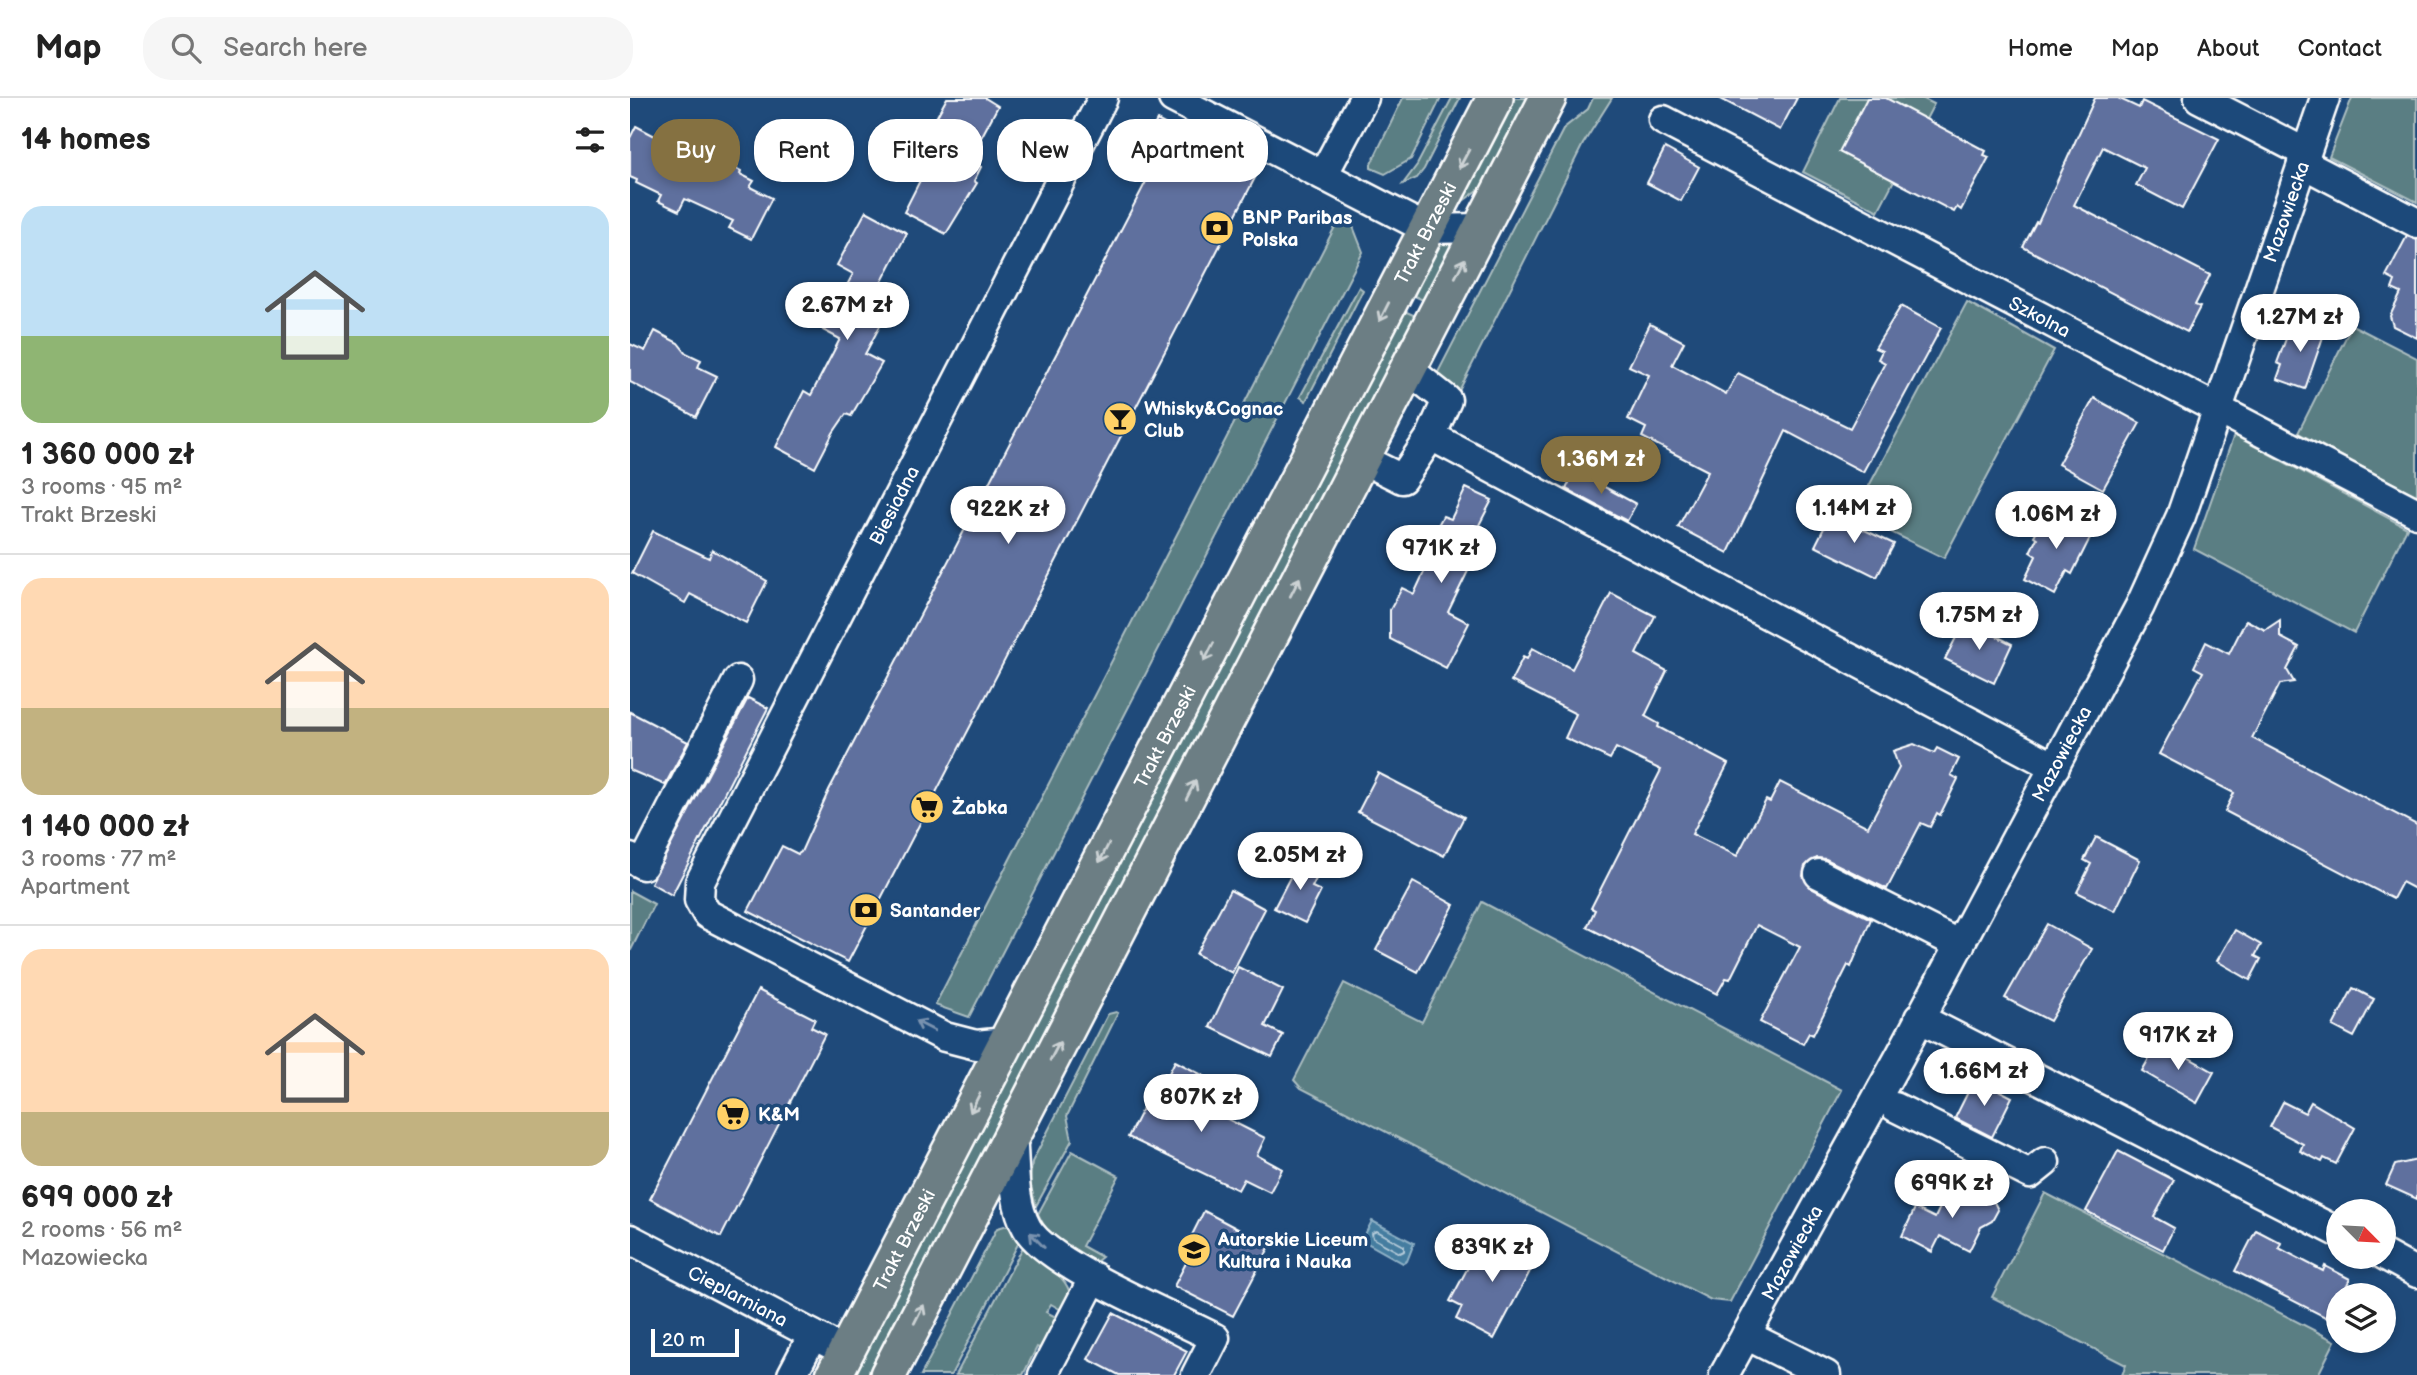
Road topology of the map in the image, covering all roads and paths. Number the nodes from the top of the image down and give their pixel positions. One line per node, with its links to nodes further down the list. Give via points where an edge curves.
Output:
1 (1103, 98): 25 (street, Biesiadna, one-way to 1, via 960,1042 708,914 699,900 700,882)
2 (1173, 98): 10 (street)
3 (1495, 98): 13 (main road, Trakt Brzeski, one-way to 13)
4 (1548, 98): 12 (main road)
5 (2199, 98): 9 (street)
6 (2325, 98): 9 (street, Mazowiecka)
7 (1362, 99): 10 (street)
8 (1662, 120): 15 (street, Szkolna)
9 (2304, 158): 11 (street); 15 (street, Mazowiecka)
10 (1323, 175): 13 (street)
11 (2417, 223)
12 (1481, 228): 13 (street); 14 (main road, one-way to 12)
13 (1427, 229): 25 (main road, Trakt Brzeski, one-way to 25)
14 (1408, 369): 16 (street, via 1447,400); 17 (main road)
15 (2218, 410): 18 (street, Szkolna); 20 (street, Mazowiecka, via 2181,516 2140,606)
16 (1431, 436): 17 (street, via 1402,479); 20 (street)
17 (1362, 459): 27 (main road, one-way to 17)
18 (2417, 513)
19 (738, 680): 21 (street, via 643,864)
20 (2055, 767): 23 (street, Mazowiecka)
21 (630, 858)
22 (1819, 874): 23 (street)
23 (1960, 945): 24 (street, Mazowiecka)
24 (1920, 1018): 29 (street); 35 (street, Mazowiecka)
25 (1006, 1042): 36 (main road, Trakt Brzeski, one-way to 36)
26 (1895, 1107): 28 (street, via 2030,1174)
27 (1012, 1134): 33 (street, one-way to 27, via 1053,1255 1028,1229 1019,1207); 38 (main road, one-way to 27)
28 (2045, 1162)
29 (2326, 1226)
30 (630, 1239): 34 (street, Cieplarniana)
31 (2396, 1262): 32 (street)
32 (2417, 1273)
33 (1094, 1277): 39 (street); 40 (street, via 1215,1338)
34 (813, 1335): 36 (street, Cieplarniana); 37 (street)
35 (1746, 1335): 41 (street, Mazowiecka); 42 (street)
36 (840, 1363)
37 (792, 1375)
38 (888, 1375)
39 (1042, 1375)
40 (1196, 1375)
41 (1724, 1375)
42 (1825, 1375)

